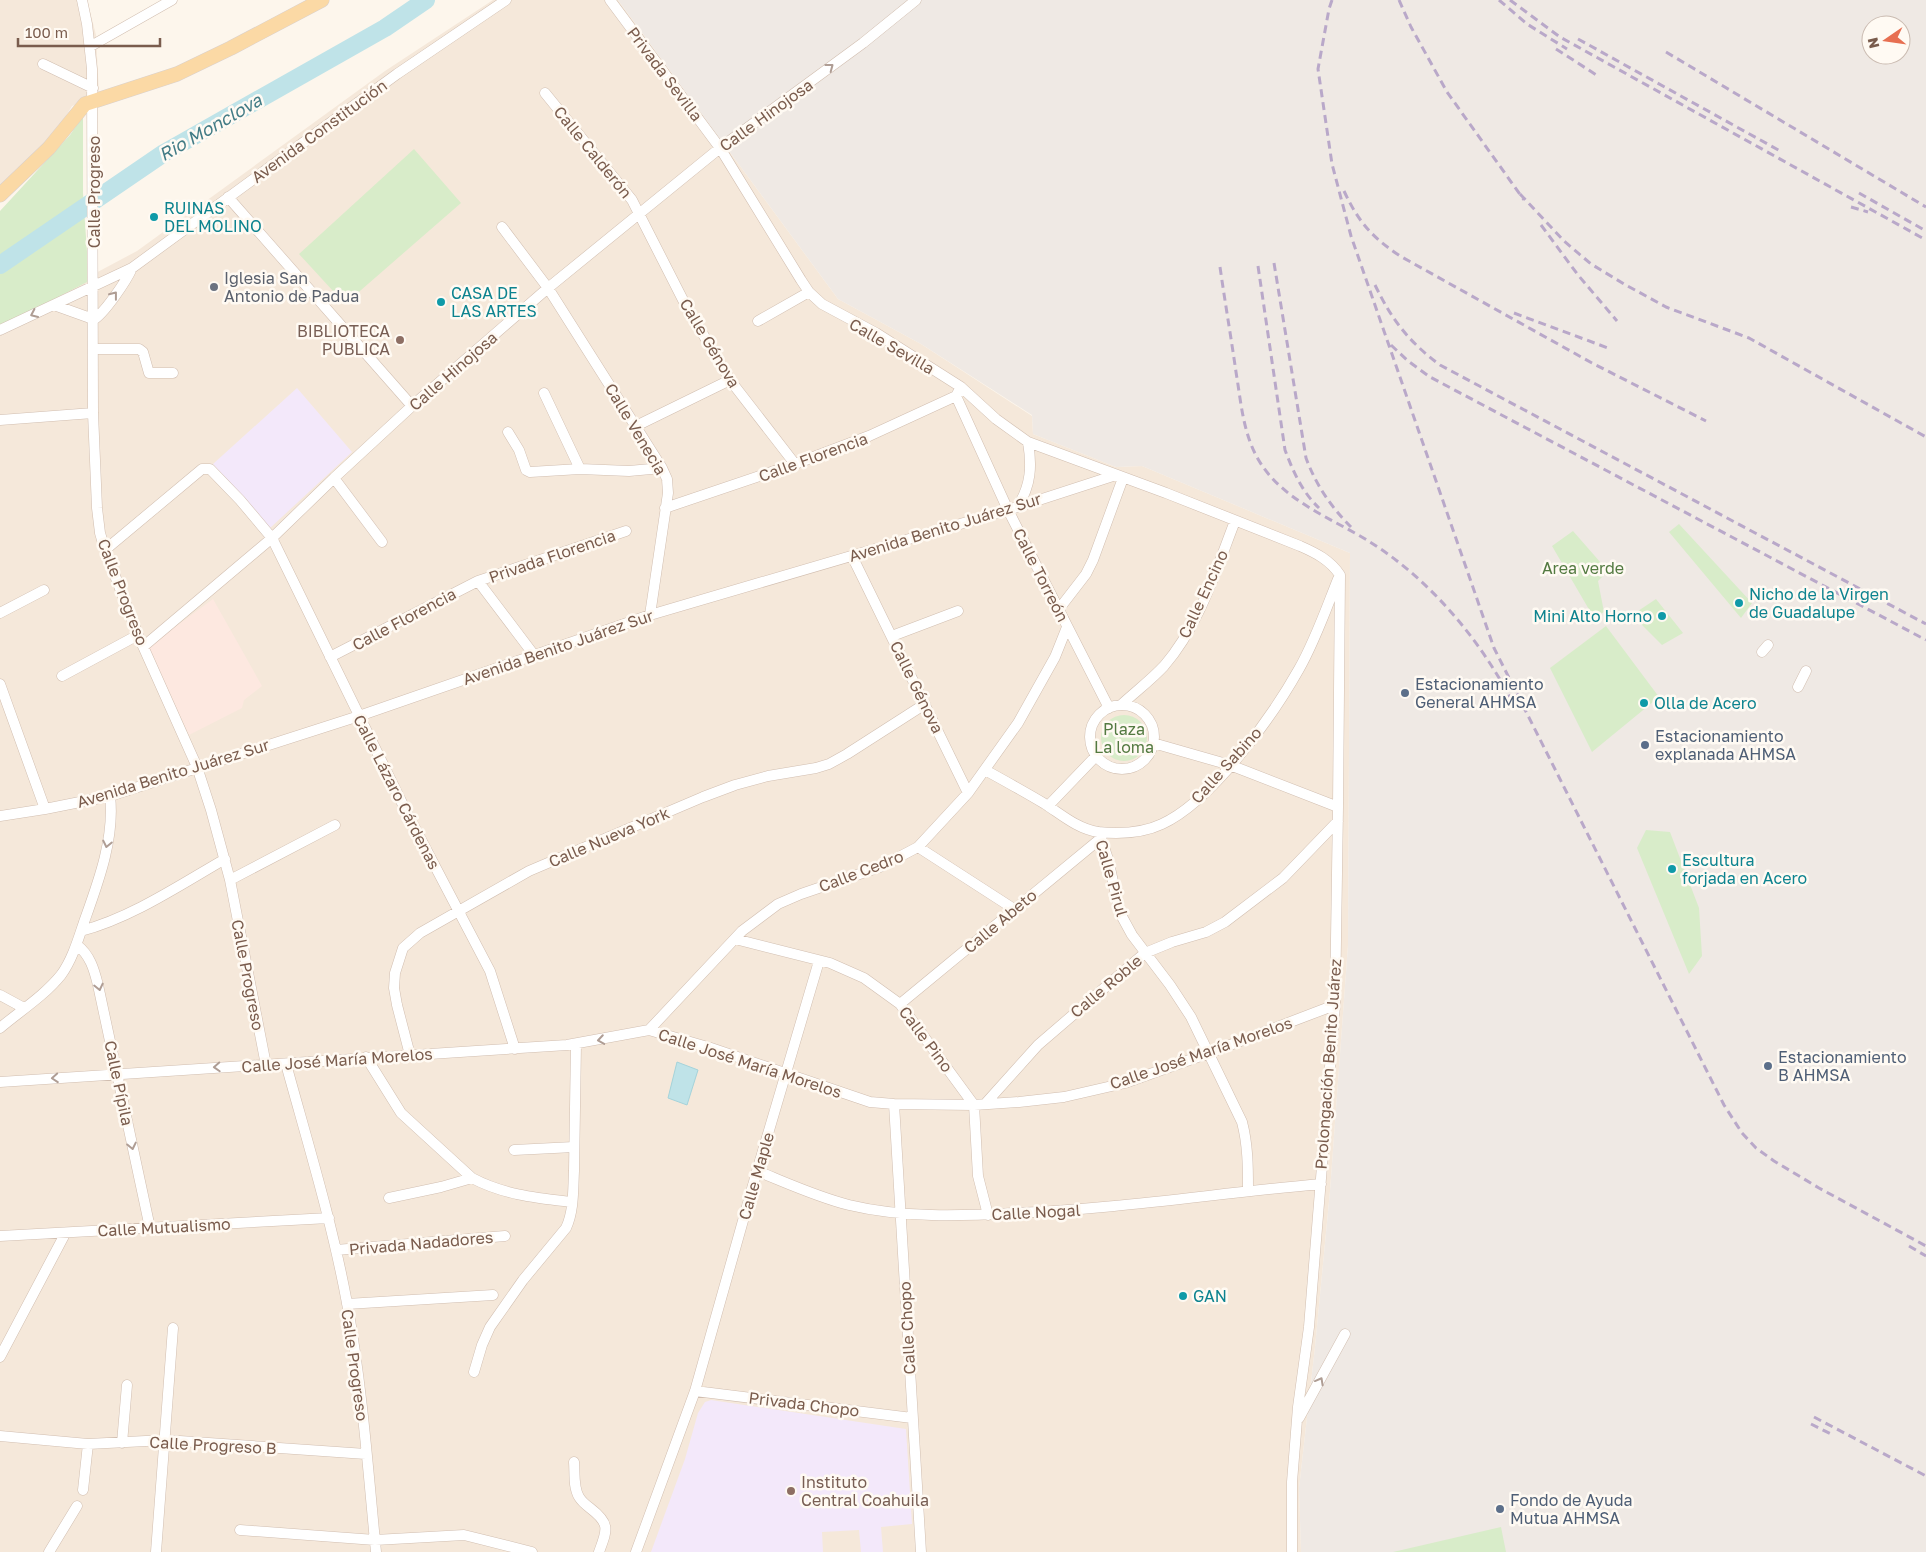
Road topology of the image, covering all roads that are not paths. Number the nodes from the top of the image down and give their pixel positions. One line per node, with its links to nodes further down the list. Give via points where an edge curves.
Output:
1 (82, 0): 7 (street, Calle Progreso)
2 (172, 0): 7 (street)
3 (322, 0): 10 (main road, via 177,74)
4 (506, 0): 13 (street, Avenida Constitución, via 397,74)
5 (610, 0): 11 (street, Privada Sevilla)
6 (916, 0): 11 (street, Calle Hinojosa, one-way to 6)
7 (90, 46): 10 (street, Calle Progreso)
8 (43, 64): 10 (street)
9 (545, 93): 14 (street, Calle Calderón)
10 (93, 94): 12 (main road, via 49,148); 17 (street, Calle Progreso)
11 (720, 148): 14 (street, Calle Hinojosa); 19 (street, Calle Sevilla)
12 (0, 195)
13 (228, 197): 16 (street, Avenida Constitución); 29 (street)
14 (640, 213): 18 (street, Calle Hinojosa); 26 (street, Calle Génova, via 684,302)
15 (502, 227): 18 (street, Calle Venecia)
16 (132, 268): 17 (street, Avenida Constitución); 21 (street, one-way to 16, via 100,315)
17 (94, 285): 20 (street, Avenida Constitución); 21 (street, Calle Progreso)
18 (548, 288): 29 (street, Calle Hinojosa); 32 (street, Calle Venecia)
19 (810, 292): 22 (street); 28 (street, Calle Sevilla, via 830,310 876,334)
20 (54, 304): 21 (street); 23 (street, Avenida Constitución, one-way to 23)
21 (93, 320): 24 (street, Calle Progreso)
22 (758, 321)
23 (0, 330)
24 (93, 349): 25 (street, via 139,349 143,352 149,373); 30 (street, Calle Progreso)
25 (173, 373)
26 (730, 380): 32 (street); 35 (street, Calle Génova)
27 (544, 392): 37 (street)
28 (959, 392): 34 (street, Calle Sevilla); 35 (street, Calle Florencia, via 876,433); 42 (street, Calle Torreón)
29 (412, 406): 39 (street, Calle Hinojosa)
30 (93, 412): 31 (street); 47 (street, Calle Progreso, via 97,508)
31 (0, 420)
32 (636, 426): 36 (street, Calle Venecia)
33 (508, 432): 37 (street, via 526,470)
34 (1028, 442): 38 (street, Calle Sevilla); 40 (street, via 1030,477)
35 (795, 464): 41 (street, Calle Florencia)
36 (662, 468): 37 (street); 41 (street, Calle Venecia, via 668,486)
37 (580, 469)
38 (1119, 476): 40 (street, Avenida Benito Juárez Sur); 43 (street); 52 (street, via 1094,560)
39 (334, 478): 45 (street, Calle Hinojosa); 46 (street)
40 (1018, 506): 42 (street, Avenida Benito Juárez Sur)
41 (665, 508): 55 (street, Calle Venecia)
42 (1008, 510): 48 (street, Avenida Benito Juárez Sur); 52 (street, Calle Torreón)
43 (1236, 521): 49 (street, via 1315,553 1330,562); 67 (street, Calle Encino, via 1186,634 1165,665)
44 (626, 531): 50 (street, Privada Florencia)
45 (272, 538): 47 (street, Calle Lázaro Cárdenas, via 207,467 195,473); 59 (street, Calle Hinojosa); 61 (street, Calle Lázaro Cárdenas)
46 (382, 542)
47 (105, 550): 57 (street, Calle Progreso)
48 (852, 556): 55 (street, Avenida Benito Juárez Sur); 58 (street, Calle Génova)
49 (1340, 575): 72 (street, Calle Sabino, via 1300,668 1269,716); 78 (street, Prolongación Benito Juárez)
50 (478, 581): 60 (street); 61 (street, Calle Florencia)
51 (44, 590): 54 (street)
52 (1059, 609): 56 (street, Calle Torreón)
53 (958, 610): 58 (street)
54 (0, 613)
55 (650, 615): 60 (street, Avenida Benito Juárez Sur)
56 (1067, 627): 68 (street, Calle Torreón); 74 (street, Calle Cedro, via 1041,683)
57 (138, 635): 59 (street, Calle Progreso); 63 (street)
58 (892, 636): 66 (street, Calle Génova)
59 (144, 646): 73 (street, Calle Progreso)
60 (534, 655): 69 (street, Avenida Benito Juárez Sur)
61 (330, 657): 69 (street, Calle Lázaro Cárdenas)
62 (1806, 671): 65 (street)
63 (62, 676)
64 (0, 684): 79 (street)
65 (1798, 687)
66 (925, 704): 75 (street, Calle Génova); 88 (street, Calle Nueva York, via 829,764 768,776 703,797 537,867)
67 (1121, 705): 68 (street); 70 (street, via 1134,707 1144,714 1153,731)
68 (1109, 708): 71 (street, via 1100,714 1091,729 1091,746)
69 (359, 716): 73 (street, Avenida Benito Juárez Sur); 88 (street, Calle Lázaro Cárdenas)
70 (1153, 743): 71 (street, via 1144,760 1134,767 1109,767); 72 (street)
71 (1096, 756): 77 (street)
72 (1230, 765): 78 (street); 83 (street, Calle Sabino, via 1196,801 1161,824 1144,830)
73 (197, 767): 76 (street, Avenida Benito Juárez Sur); 85 (street, Calle Progreso)
74 (985, 770): 75 (street, Calle Cedro); 77 (street, Calle Sabino)
75 (968, 793): 84 (street, Calle Cedro)
76 (110, 796): 79 (street, Avenida Benito Juárez Sur); 89 (street, one-way to 89, via 110,830)
77 (1048, 806): 83 (street, Calle Sabino, via 1071,822)
78 (1338, 808): 81 (street, Prolongación Benito Juárez)
79 (45, 810): 80 (street, Avenida Benito Juárez Sur)
80 (0, 816)
81 (1338, 821): 92 (street, Calle Roble, via 1283,878 1225,922 1199,935); 96 (street, Prolongación Benito Juárez)
82 (335, 825): 86 (street)
83 (1099, 835): 87 (street, Calle Abeto); 92 (street, Calle Pirul, via 1120,912)
84 (918, 847): 87 (street); 90 (street, Calle Cedro, via 880,867 787,899 749,925)
85 (225, 859): 86 (street, Calle Progreso); 89 (street, via 147,903)
86 (230, 880): 106 (street, Calle Progreso)
87 (1014, 909): 95 (street, Calle Abeto)
88 (458, 911): 101 (street, Calle Lázaro Cárdenas, via 490,971); 103 (street, Calle Nueva York, via 408,942 399,956 394,988)
89 (81, 931): 91 (street)
90 (736, 939): 93 (street, Calle Pino); 99 (street, Calle Cedro)
91 (77, 945): 97 (street, via 49,988); 107 (street, Calle Pípila, one-way to 107, via 94,968)
92 (1145, 953): 102 (street, Calle Pirul, via 1170,985); 111 (street, Calle Roble, via 1038,1045)
93 (819, 961): 95 (street, Calle Pino, via 864,978); 108 (street, Calle Maple)
94 (0, 995): 97 (street)
95 (900, 1004): 111 (street, Calle Pino)
96 (1334, 1005): 102 (street, Calle José María Morelos); 116 (street, Prolongación Benito Juárez)
97 (24, 1008): 98 (street)
98 (0, 1028)
99 (649, 1030): 100 (street, Calle José María Morelos, one-way to 100); 108 (street, Calle José María Morelos)
100 (576, 1044): 101 (street, Calle José María Morelos); 112 (street)
101 (515, 1049): 103 (street, Calle José María Morelos)
102 (1210, 1053): 111 (street, Calle José María Morelos, via 1125,1083 1064,1097); 117 (street, Calle Pirul, via 1242,1122)
103 (410, 1055): 104 (street, Calle José María Morelos)
104 (366, 1057): 105 (street, Calle José María Morelos); 115 (street, via 401,1113)
105 (286, 1064): 106 (street, Calle José María Morelos); 122 (street, Calle Progreso)
106 (266, 1065): 107 (street, Calle José María Morelos, one-way to 107)
107 (116, 1073): 109 (street, Calle José María Morelos, one-way to 109); 123 (street, Calle Pípila, one-way to 123)
108 (785, 1073): 110 (street, Calle José María Morelos, via 863,1100); 114 (street, Calle Maple)
109 (0, 1082)
110 (894, 1104): 111 (street, Calle José María Morelos); 120 (street, Calle Chopo)
111 (980, 1104): 121 (street, via 978,1176)
112 (574, 1147): 113 (street); 119 (street)
113 (514, 1150)
114 (757, 1171): 120 (street, Calle Nogal, via 832,1200); 135 (street, Calle Maple)
115 (472, 1178): 118 (street); 119 (street, via 511,1194)
116 (1321, 1184): 117 (street, Calle Nogal); 137 (street, Prolongación Benito Juárez, via 1309,1327)
117 (1248, 1190): 121 (street, Calle Nogal, via 1076,1210)
118 (389, 1198)
119 (572, 1202): 133 (street, via 566,1228 523,1280 486,1336)
120 (901, 1214): 121 (street, Calle Nogal); 136 (street, Calle Chopo)
121 (988, 1215)
122 (329, 1218): 123 (street, Calle Mutualismo); 127 (street, Calle Progreso)
123 (150, 1228): 124 (street, Calle Mutualismo)
124 (65, 1234): 125 (street, Calle Mutualismo); 132 (street)
125 (0, 1236)
126 (505, 1236): 127 (street, Privada Nadadores)
127 (336, 1250): 129 (street, Calle Progreso)
128 (493, 1295): 129 (street)
129 (347, 1304): 142 (street, Calle Progreso)
130 (173, 1328): 139 (street)
131 (1345, 1334): 137 (street, one-way to 131)
132 (0, 1357)
133 (474, 1372)
134 (127, 1385): 140 (street)
135 (695, 1391): 136 (street, Privada Chopo); 153 (street, Calle Maple)
136 (912, 1418): 154 (street, Calle Chopo)
137 (1296, 1424): 155 (street, Prolongación Benito Juárez)
138 (0, 1436): 141 (street, Calle Progreso B)
139 (165, 1440): 140 (street, Calle Progreso B); 142 (street, Calle Progreso B); 149 (street)
140 (122, 1443): 141 (street, Calle Progreso B)
141 (88, 1444): 144 (street)
142 (366, 1454): 147 (street, Calle Progreso)
143 (574, 1462): 152 (street, via 579,1497 605,1522 606,1534)
144 (83, 1490)
145 (78, 1506): 148 (street)
146 (240, 1530): 147 (street)
147 (375, 1540): 150 (street, Calle Progreso); 151 (street, via 464,1535)
148 (49, 1552)
149 (156, 1552)
150 (376, 1552)
151 (532, 1552)
152 (599, 1552)
153 (636, 1552)
154 (921, 1552)
155 (1292, 1552)

